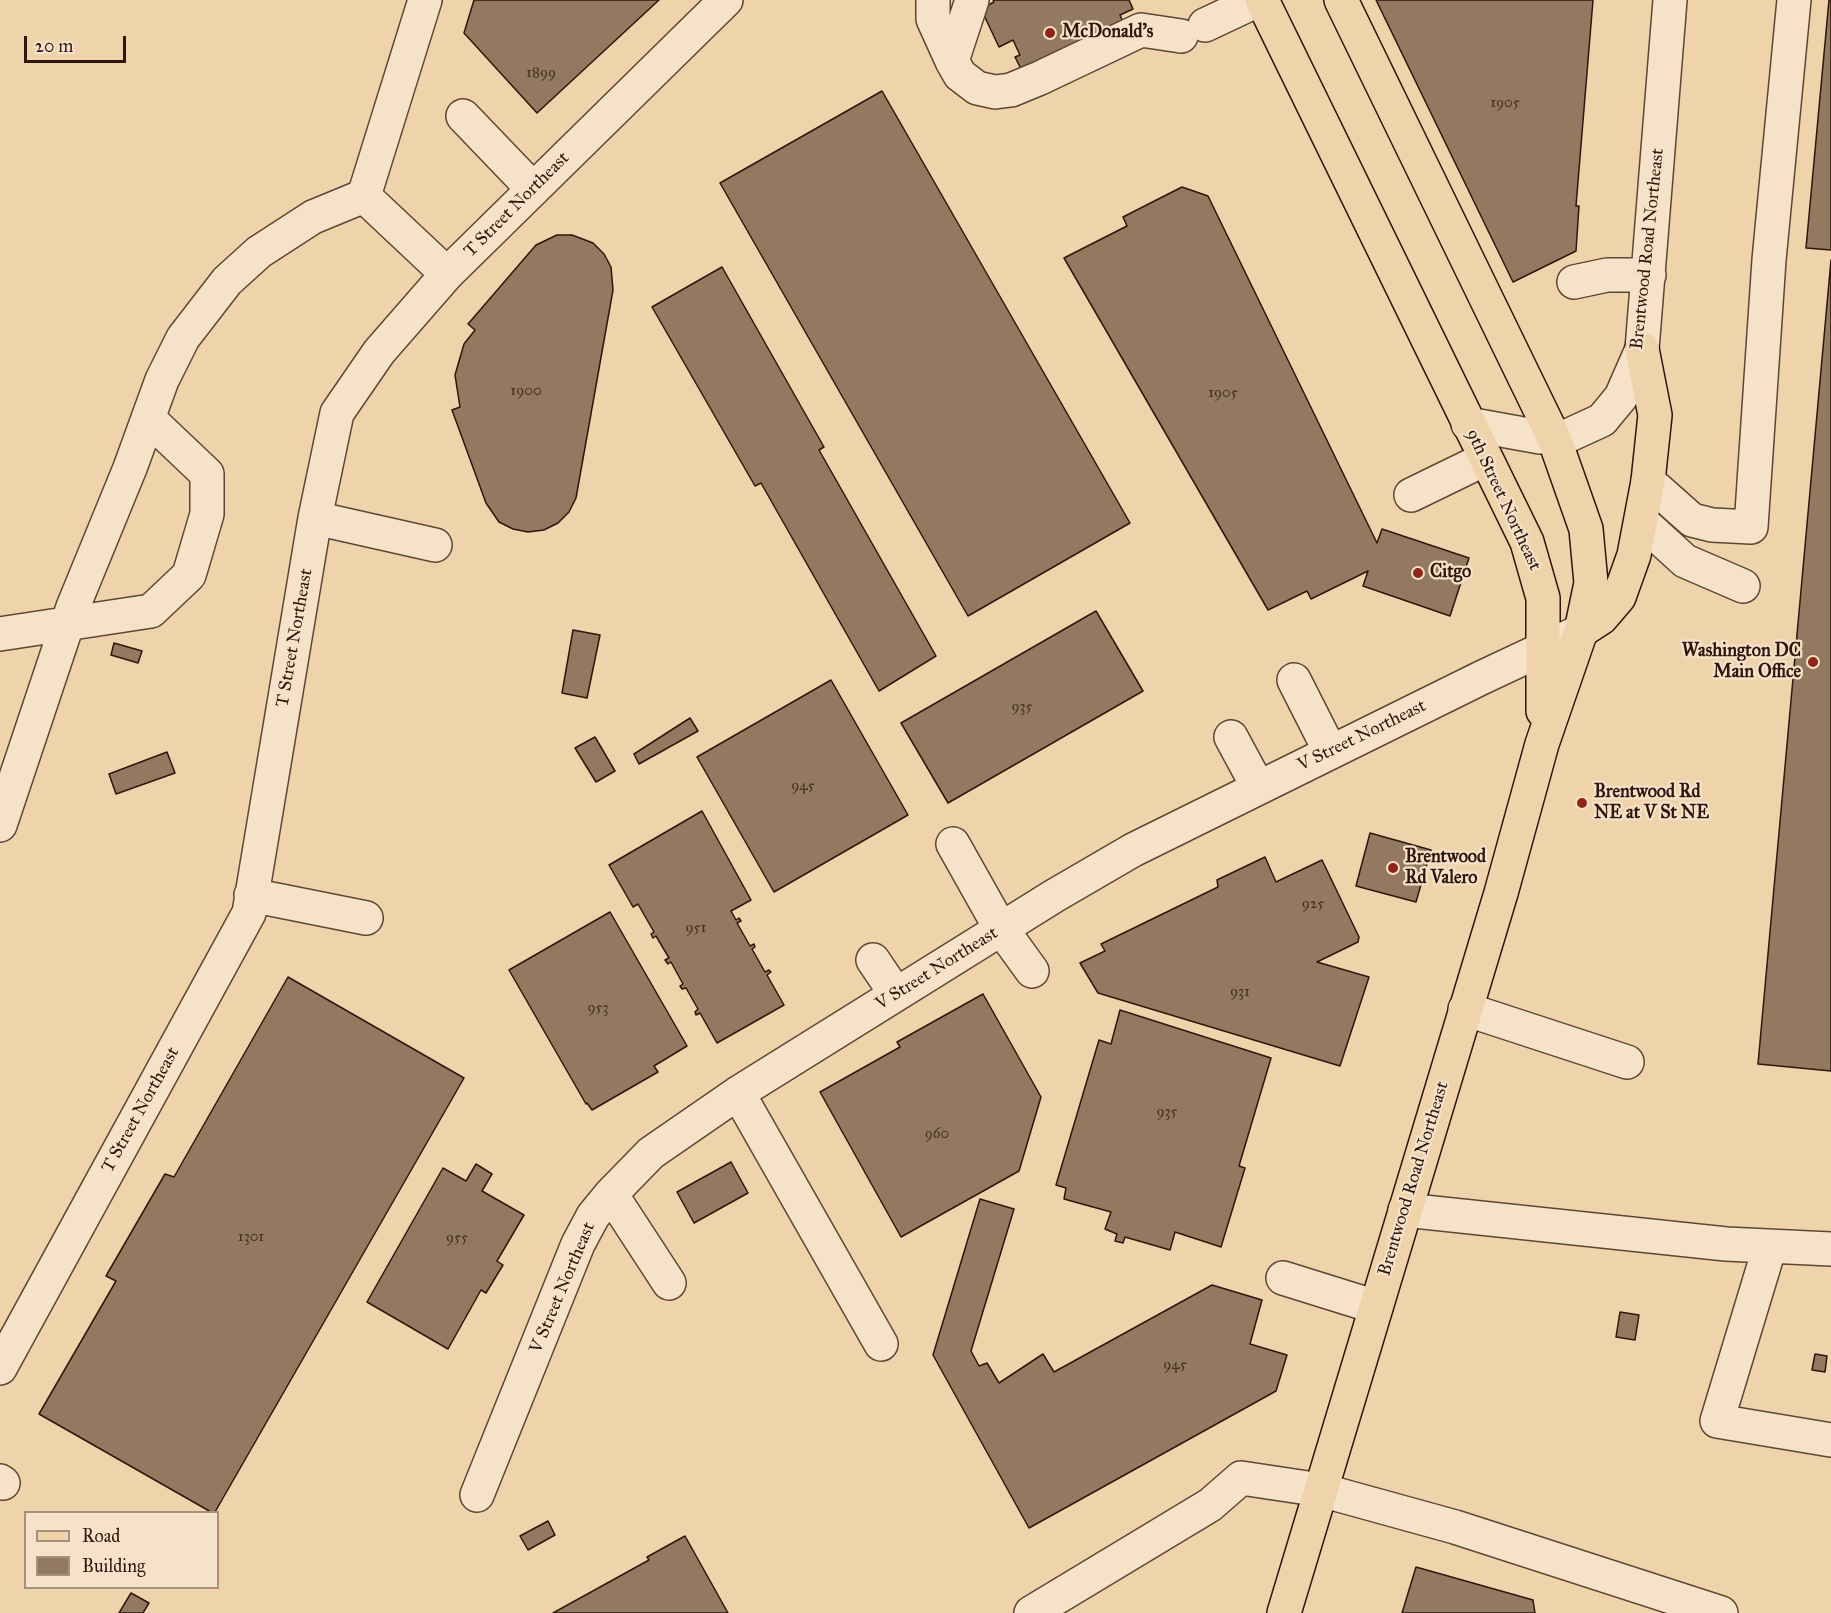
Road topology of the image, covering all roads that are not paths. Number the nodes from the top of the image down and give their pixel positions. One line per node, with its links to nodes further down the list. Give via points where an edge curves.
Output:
1 (425, 0): 12 (street)
2 (726, 0): 11 (street, T Street Northeast)
3 (933, 0): 9 (street, via 933,19)
4 (972, 0): 9 (street)
5 (1260, 0): 9 (street, via 1193,31 1141,30 1011,90 977,88 960,75); 18 (main road, 9th Street Northeast)
6 (1341, 0): 19 (main road)
7 (1670, 0): 14 (street, Brentwood Road Northeast)
8 (1794, 0): 21 (street, via 1769,260 1751,527 1692,520)
9 (952, 62)
10 (464, 116): 11 (street)
11 (533, 189): 13 (street, T Street Northeast)
12 (364, 196): 13 (street); 17 (street, via 313,217 259,252 227,281 183,338)
13 (447, 274): 23 (street, T Street Northeast, via 379,352 337,412)
14 (1649, 275): 15 (street, via 1607,275); 16 (street, Brentwood Road Northeast)
15 (1574, 282)
16 (1642, 349): 19 (street, Brentwood Road Northeast, via 1621,397 1607,415 1577,434); 21 (main road, via 1655,415)
17 (148, 418): 27 (street); 27 (street, via 207,474 207,514 189,575 151,611)
18 (1468, 424): 19 (street, Brentwood Road Northeast); 20 (main road, 9th Street Northeast)
19 (1554, 438): 28 (main road, via 1578,503 1589,549 1590,599)
20 (1485, 459): 22 (street); 30 (main road, 9th Street Northeast, via 1527,542 1541,582)
21 (1648, 480): 24 (main road)
22 (1411, 495)
23 (315, 518): 25 (street); 38 (street, T Street Northeast)
24 (1641, 521): 26 (street, via 1685,561); 28 (main road, via 1624,587 1610,609)
25 (435, 545)
26 (1743, 586)
27 (67, 624): 29 (street); 36 (street)
28 (1581, 631): 30 (street, V Street Northeast); 33 (main road)
29 (0, 634)
30 (1545, 648): 33 (main road, 9th Street Northeast); 34 (street, V Street Northeast)
31 (1294, 680): 34 (street)
32 (1231, 737): 35 (street)
33 (1542, 744): 44 (main road, Brentwood Road Northeast)
34 (1330, 751): 35 (street, V Street Northeast)
35 (1258, 787): 40 (street, V Street Northeast, via 1133,850)
36 (0, 825)
37 (953, 844): 40 (street)
38 (251, 895): 39 (street); 55 (street, T Street Northeast, via 249,913)
39 (366, 918)
40 (1002, 928): 42 (street); 43 (street, V Street Northeast)
41 (873, 960): 43 (street)
42 (1032, 971)
43 (896, 994): 46 (street, V Street Northeast)
44 (1465, 1009): 45 (street); 48 (main road, Brentwood Road Northeast)
45 (1627, 1062)
46 (738, 1093): 47 (street, V Street Northeast, via 651,1153); 54 (street)
47 (611, 1194): 52 (street); 58 (street, V Street Northeast, via 578,1244)
48 (1405, 1210): 49 (street); 53 (main road, Brentwood Road Northeast)
49 (1770, 1246): 50 (street); 56 (street, via 1718,1421)
50 (1831, 1249)
51 (1283, 1278): 53 (street)
52 (669, 1283)
53 (1376, 1307): 57 (main road, Brentwood Road Northeast)
54 (881, 1344)
55 (0, 1368)
56 (1831, 1440)
57 (1321, 1490): 59 (street, via 1241,1478 1210,1505); 60 (main road, Brentwood Road Northeast); 61 (street, via 1455,1527)
58 (477, 1495)
59 (1031, 1613)
60 (1284, 1613)
61 (1721, 1613)

